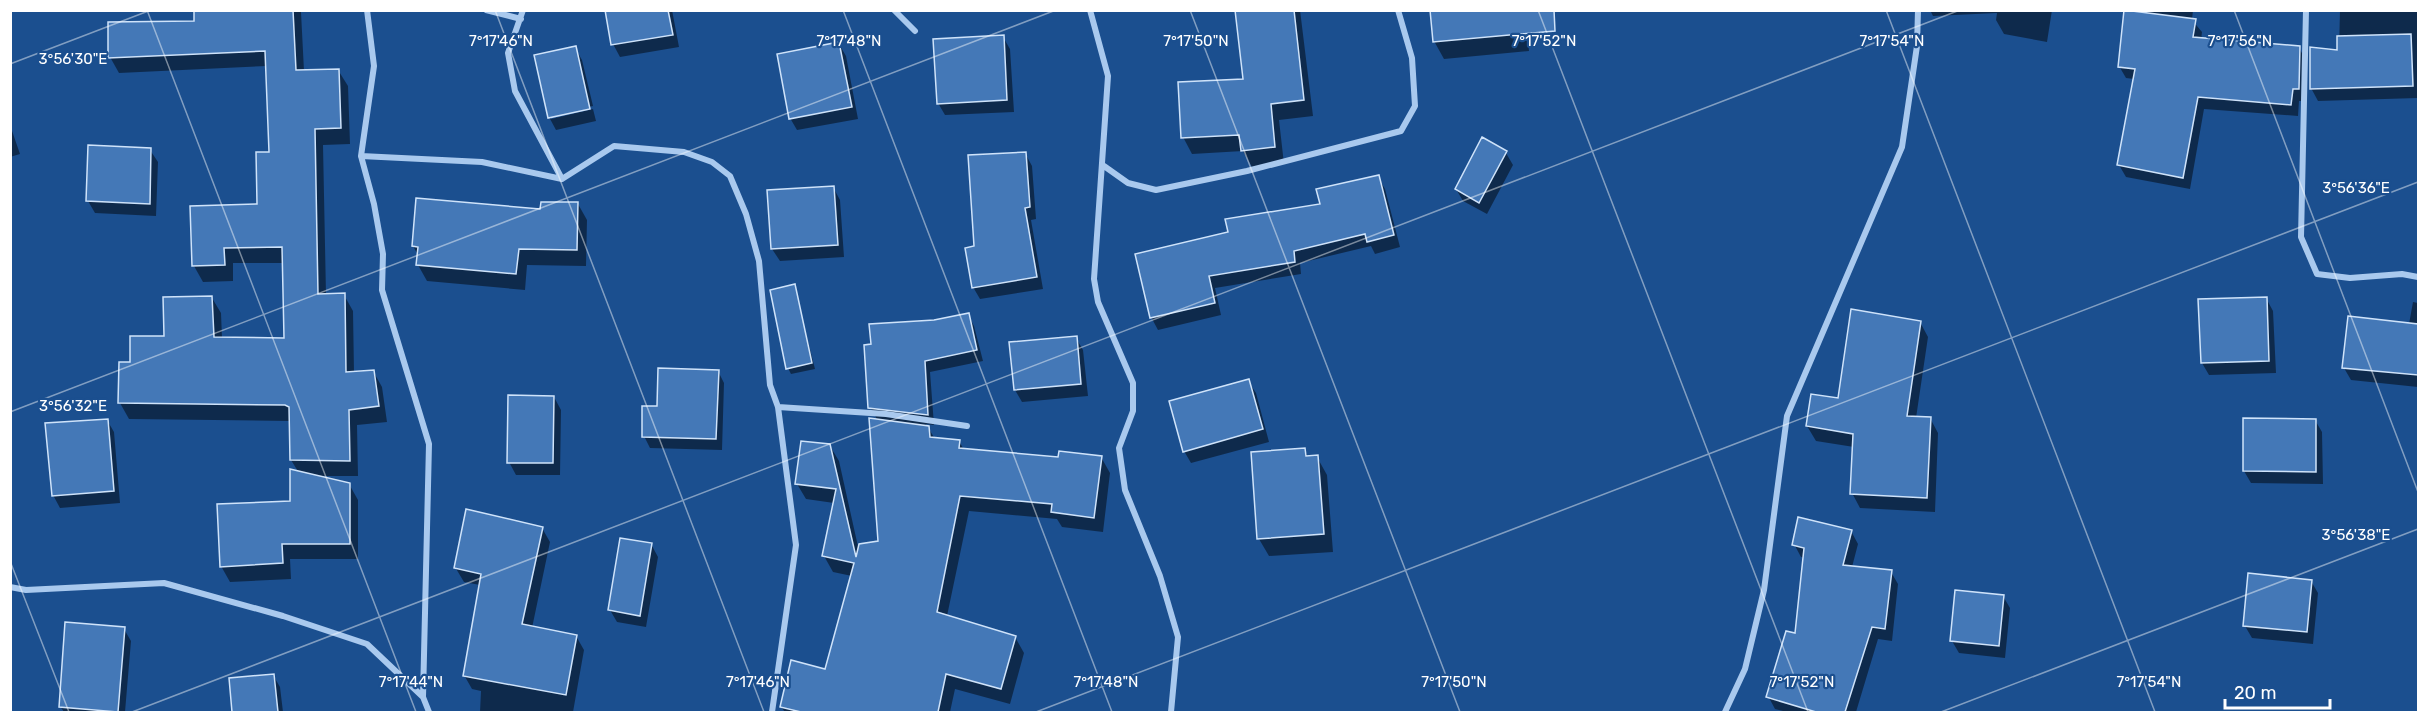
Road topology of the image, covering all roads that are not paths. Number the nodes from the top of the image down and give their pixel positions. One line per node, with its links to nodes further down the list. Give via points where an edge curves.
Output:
1 (367, 10): 11 (street, via 374,66)
2 (486, 10): 9 (street)
3 (523, 10): 9 (street)
4 (894, 10): 10 (street)
5 (1090, 10): 12 (street, via 1108,76)
6 (1398, 10): 12 (street, via 1413,58 1415,106 1401,131 1156,190 1128,183)
7 (1918, 10): 22 (street, via 1917,46 1902,147 1787,416 1764,590 1745,669)
8 (2306, 10): 14 (street, via 2301,237 2317,274 2350,278 2402,274)
9 (521, 19): 13 (street, via 508,53 515,90)
10 (915, 31)
11 (361, 156): 13 (street, via 482,162); 18 (street, via 383,254 382,290 429,444)
12 (1104, 166): 21 (street, via 1094,279 1098,302 1133,382 1133,411 1119,448 1125,489 1160,576 1179,637)
13 (562, 179): 15 (street, via 614,146 684,152 712,162 730,176 759,261 770,385)
14 (2418, 277)
15 (778, 407): 16 (street, via 886,414); 20 (street, via 796,545)
16 (967, 426)
17 (10, 587): 18 (street, via 26,590 164,583 367,644)
18 (423, 697): 19 (street)
19 (429, 712)
20 (772, 712)
21 (1172, 712)
22 (1725, 712)

